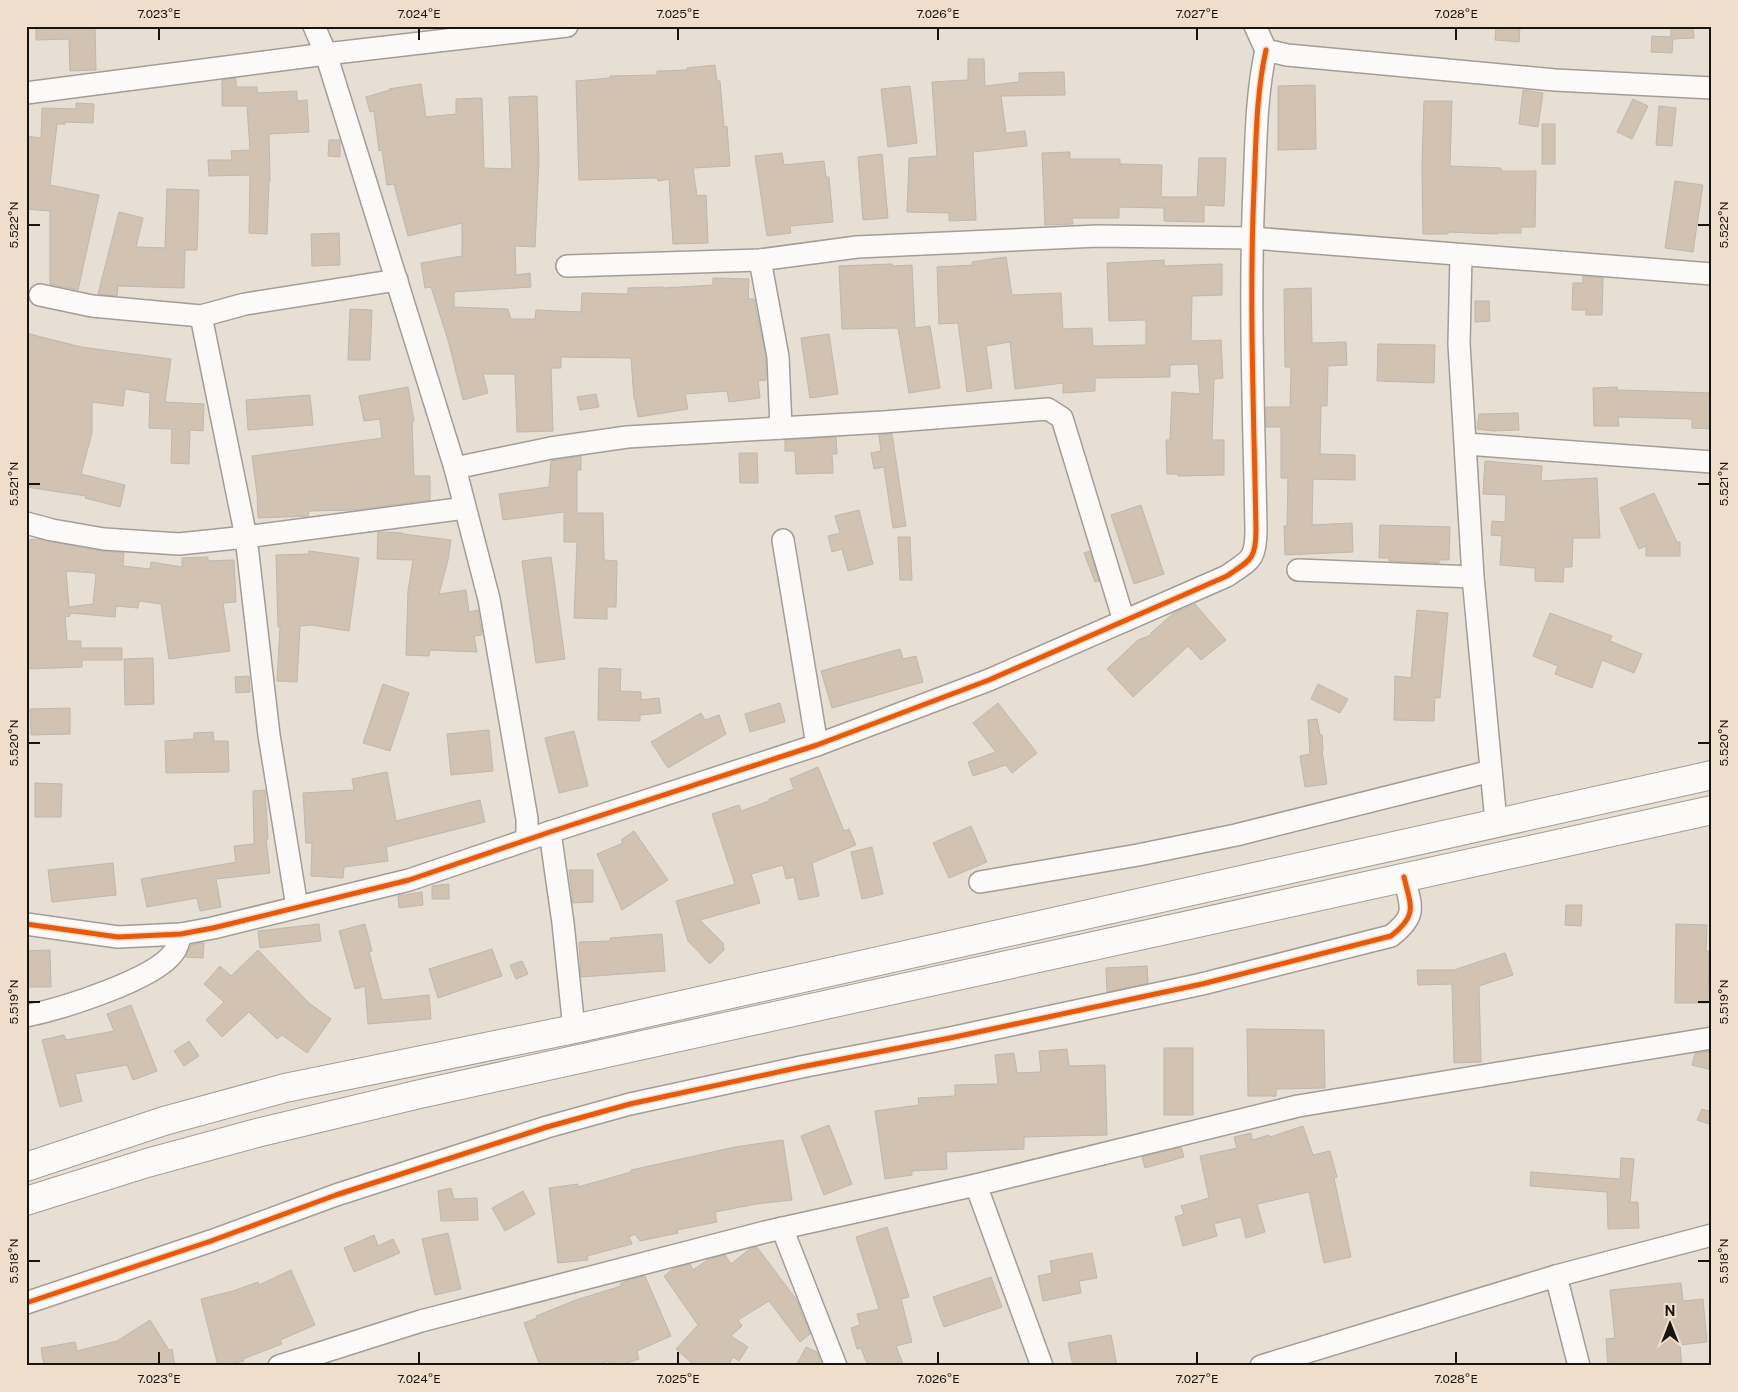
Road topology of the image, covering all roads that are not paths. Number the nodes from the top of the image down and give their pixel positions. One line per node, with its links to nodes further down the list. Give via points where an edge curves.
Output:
1 (314, 26): 5 (street)
2 (568, 26): 5 (street)
3 (1255, 26): 4 (street)
4 (1266, 50): 6 (street, via 1310,58 1555,80); 8 (street, via 1257,110)
5 (326, 54): 7 (street); 13 (street)
6 (1712, 88)
7 (26, 93)
8 (1252, 238): 9 (street); 10 (street, via 1098,236 857,246); 26 (street, via 1256,548 1248,561 1226,576)
9 (1461, 255): 12 (street); 17 (street, via 1460,344)
10 (760, 260): 11 (street); 16 (street, via 778,357)
11 (567, 266)
12 (1712, 274)
13 (397, 280): 15 (street, via 246,304); 19 (street)
14 (40, 295): 15 (street, via 92,306)
15 (201, 316): 22 (street)
16 (781, 428): 19 (street, via 626,437 551,448); 26 (street, via 1048,409 1062,418)
17 (1466, 444): 18 (street); 25 (street)
18 (1712, 462)
19 (455, 468): 20 (street)
20 (465, 508): 22 (street); 33 (street, via 488,599 527,819)
21 (26, 523): 22 (street, via 104,539 179,544)
22 (246, 537): 36 (street, via 269,735)
23 (783, 540): 27 (street)
24 (1298, 570): 25 (street)
25 (1474, 577): 28 (street)
26 (1124, 621): 27 (street, via 989,680)
27 (817, 745): 32 (street)
28 (1491, 771): 31 (street); 35 (street, via 1236,835)
29 (1712, 775): 31 (main road)
30 (1712, 810): 34 (main road)
31 (1496, 822): 40 (main road)
32 (550, 832): 33 (street); 40 (street)
33 (527, 839): 36 (street, via 409,880)
34 (1404, 877): 44 (main road, via 420,1094 257,1133); 48 (street, via 1412,909 1405,926 1391,936 1202,984 630,1104 547,1127 336,1195)
35 (980, 882)
36 (297, 908): 38 (street)
37 (26, 924): 38 (street, via 118,938)
38 (181, 934): 39 (street, via 174,952 162,965 78,1003)
39 (26, 1016)
40 (574, 1029): 42 (main road, via 286,1088 164,1121)
41 (1712, 1038): 43 (street, via 1298,1106)
42 (26, 1167)
43 (976, 1185): 45 (street); 51 (street)
44 (26, 1201)
45 (782, 1228): 49 (street, via 421,1321); 50 (street)
46 (1712, 1235): 47 (street)
47 (1556, 1276): 52 (street); 53 (street)
48 (26, 1303)
49 (292, 1364)
50 (836, 1366)
51 (1042, 1366)
52 (1261, 1366)
53 (1579, 1366)

